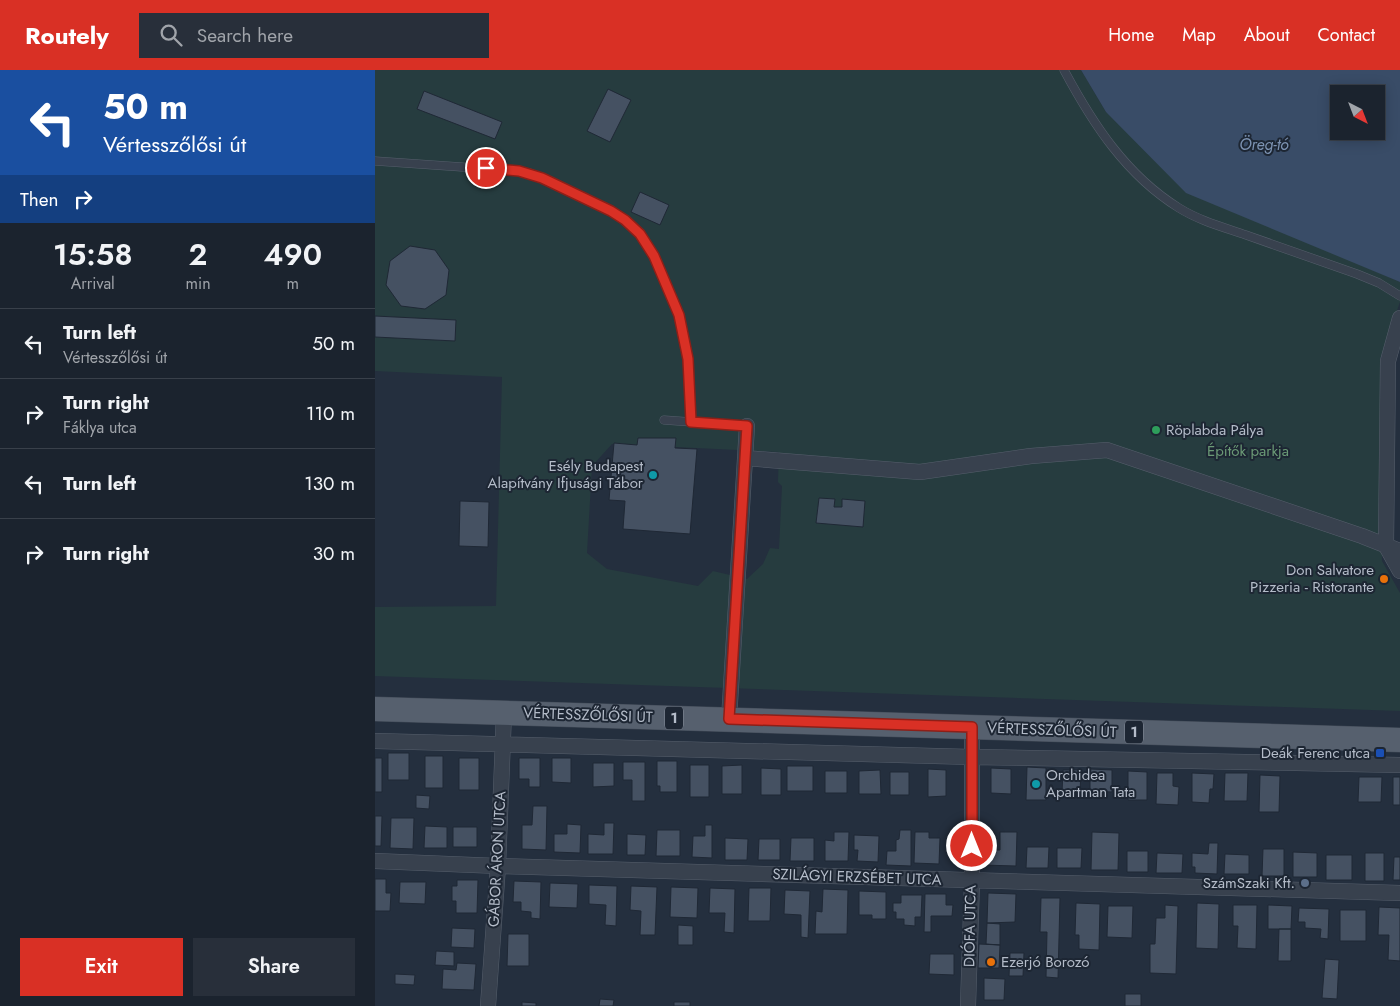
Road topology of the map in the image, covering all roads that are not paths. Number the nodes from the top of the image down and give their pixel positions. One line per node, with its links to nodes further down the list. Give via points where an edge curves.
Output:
1 (1064, 70): 3 (lane, via 1089,115 1128,166 1179,208 1206,221 1357,274)
2 (375, 160): 6 (lane, via 530,173 625,220 640,234 654,256 679,315 688,359)
3 (1400, 296)
4 (1400, 318): 9 (street, via 1389,361)
5 (664, 420): 6 (lane)
6 (691, 422): 7 (lane)
7 (739, 426): 8 (street)
8 (745, 458): 9 (street, via 920,472 1031,456 1107,450); 13 (street)
9 (1393, 549): 10 (street)
10 (1400, 571)
11 (375, 709): 12 (main road, VÉRTESSZŐLŐSI ÚT / 1)
12 (504, 713): 13 (main road, VÉRTESSZŐLŐSI ÚT / 1); 17 (street, GÁBOR ÁRON UTCA)
13 (729, 719): 14 (main road, VÉRTESSZŐLŐSI ÚT / 1)
14 (972, 727): 15 (main road, VÉRTESSZŐLŐSI ÚT / 1); 18 (street, DIÓFA UTCA)
15 (1400, 740)
16 (375, 741): 17 (street, VÉRTESSZŐLŐSI ÚT)
17 (503, 744): 18 (street, VÉRTESSZŐLŐSI ÚT); 21 (street, GÁBOR ÁRON UTCA)
18 (972, 757): 19 (street, VÉRTESSZŐLŐSI ÚT); 22 (street, DIÓFA UTCA)
19 (1400, 765)
20 (375, 861): 21 (street, SZILÁGYI ERZSÉBET UTCA)
21 (498, 866): 22 (street, SZILÁGYI ERZSÉBET UTCA); 24 (street, GÁBOR ÁRON UTCA)
22 (972, 881): 23 (street, SZILÁGYI ERZSÉBET UTCA); 25 (street, DIÓFA UTCA)
23 (1400, 892)
24 (488, 1006)
25 (968, 1006)

